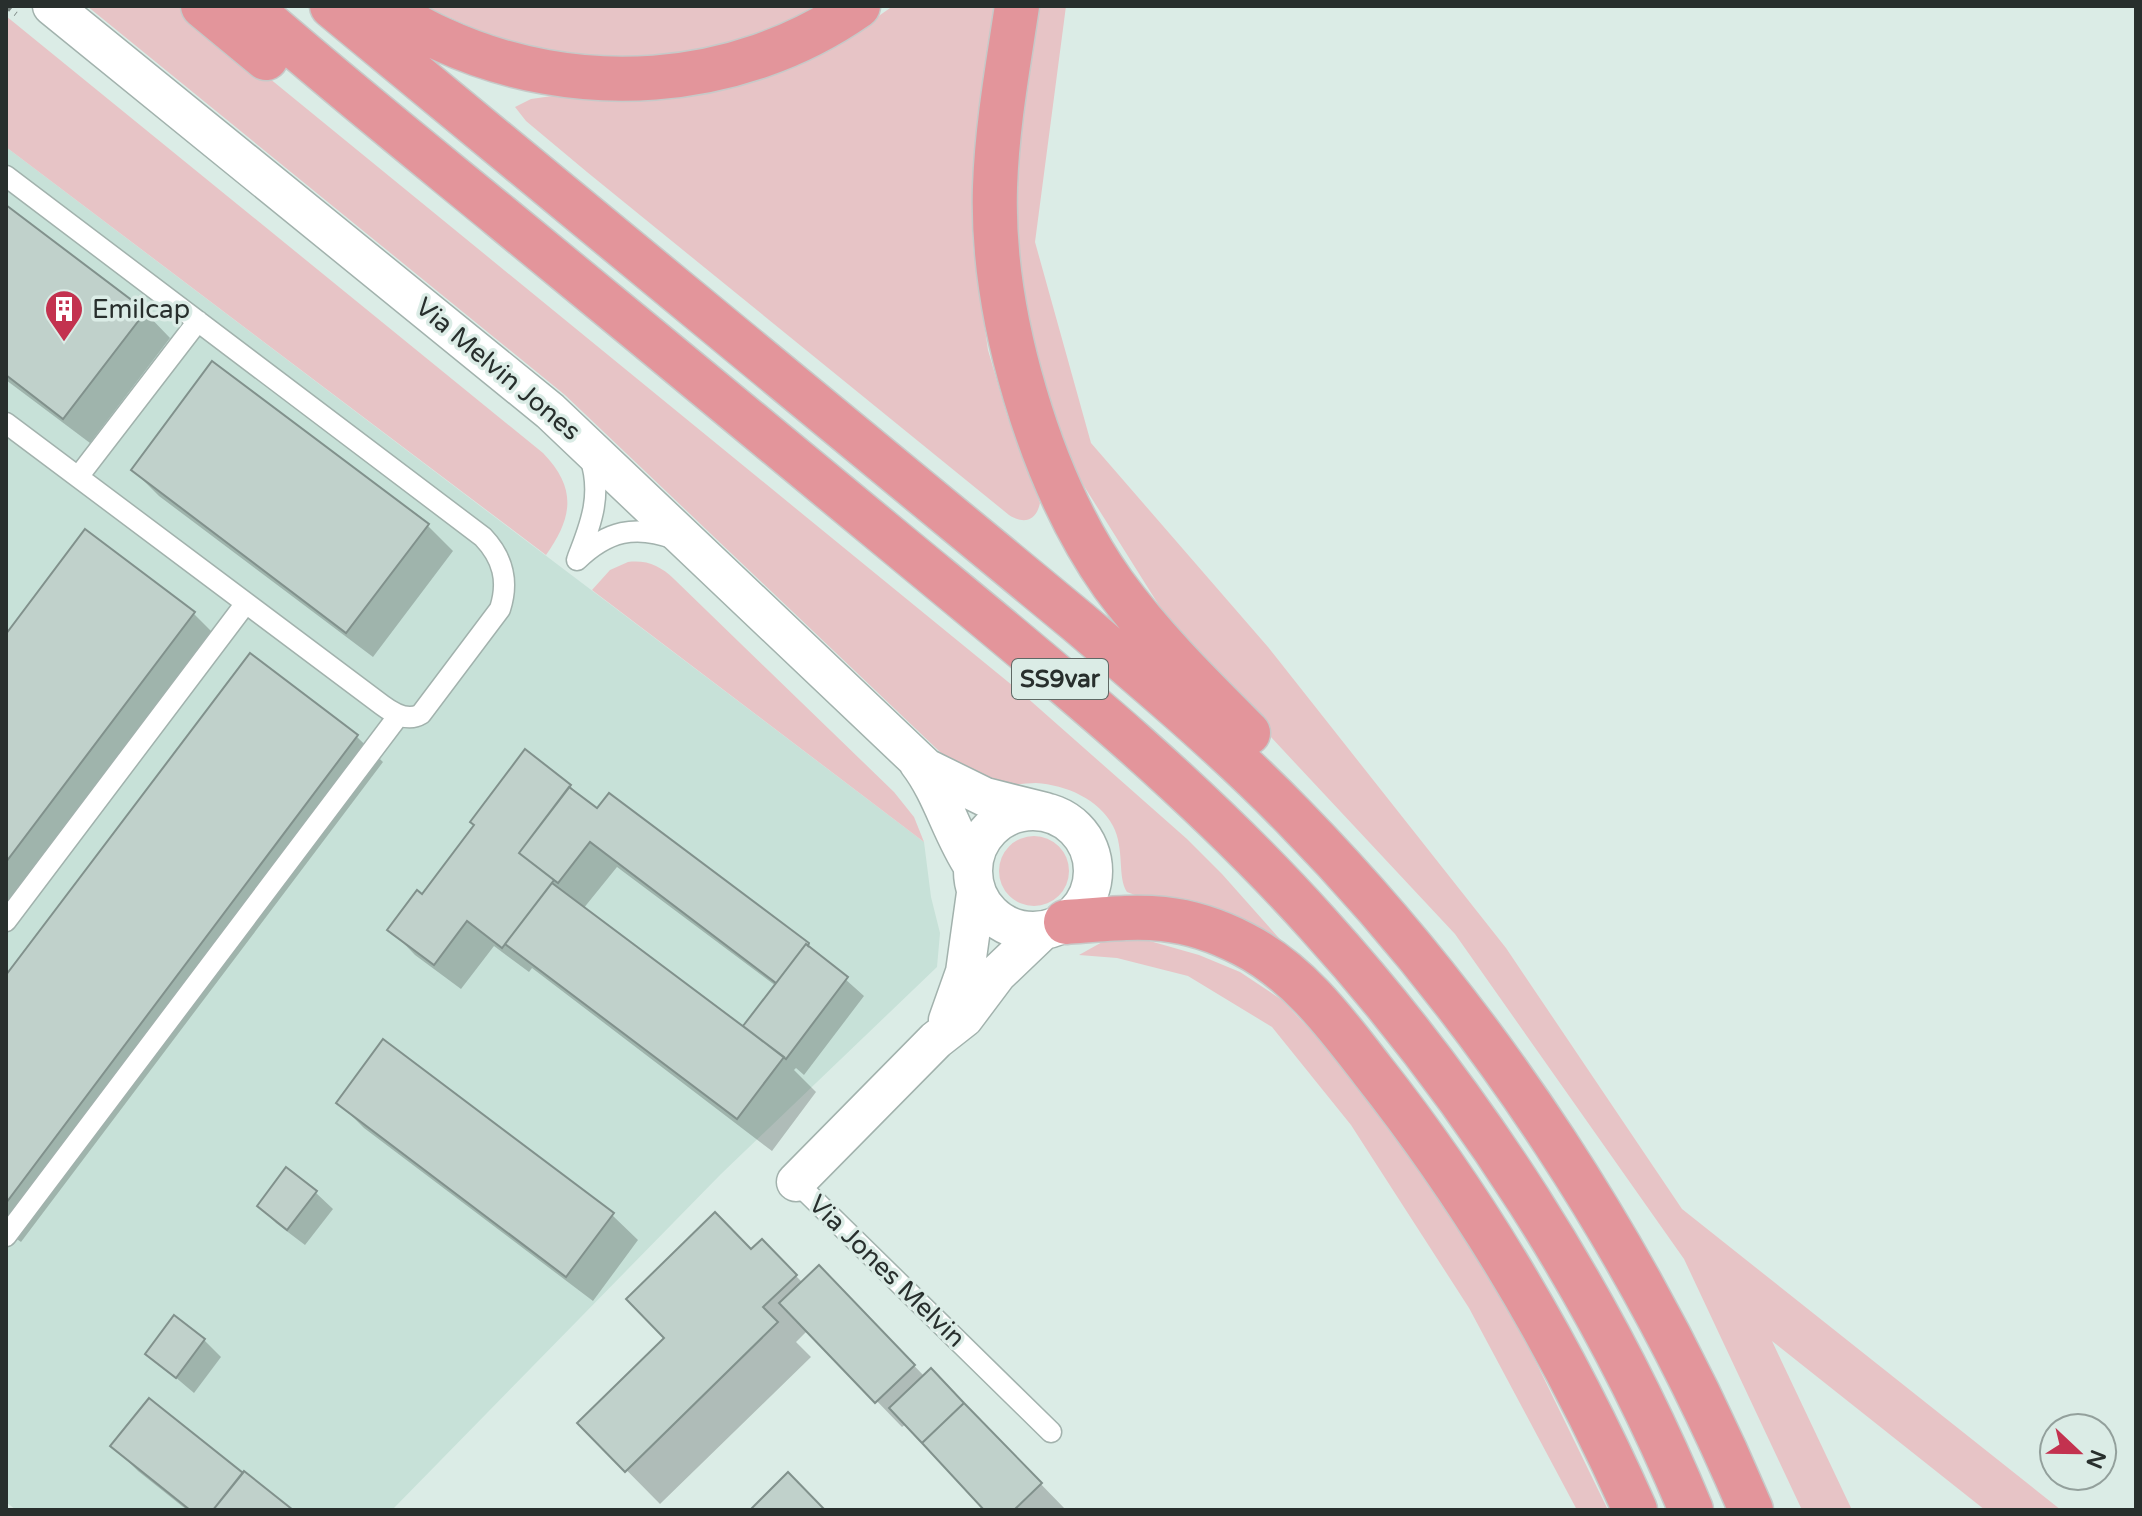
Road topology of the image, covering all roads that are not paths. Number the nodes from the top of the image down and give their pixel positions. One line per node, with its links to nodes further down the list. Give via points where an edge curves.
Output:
1 (52, 6): 12 (street, Via Melvin Jones)
2 (203, 6): 9 (highway, via 452,210)
3 (248, 6): 9 (highway, SS9var)
4 (332, 6): 23 (highway, SS9var, via 1213,739 1351,878)
5 (382, 6): 6 (highway, via 440,39 496,60 565,75 638,79 706,72 764,56 814,34)
6 (858, 6)
7 (1017, 6): 23 (highway, via 997,146 997,246 1020,379 1057,479 1099,561 1143,623 1326,813 1439,947)
8 (6, 176): 10 (lane)
9 (563, 268): 28 (highway, SS9var, via 1126,735 1206,807 1321,927 1436,1068 1544,1227 1626,1371)
10 (198, 321): 13 (lane); 16 (lane, via 474,530 497,554 505,589 495,617 421,714)
11 (6, 423): 13 (lane)
12 (569, 428): 14 (street, Via Melvin Jones); 14 (lane, via 589,454 596,485 594,517 577,560 609,537 639,531 674,539)
13 (78, 477): 15 (lane)
14 (712, 563): 17 (street, Via Melvin Jones)
15 (246, 603): 16 (lane); 20 (lane)
16 (399, 715): 25 (lane)
17 (918, 762): 18 (street, Via Melvin Jones, via 985,797); 19 (street, Via Melvin Jones)
18 (1045, 812): 19 (street, Via Jones Melvin, via 1020,812 997,823 980,841); 21 (street, Via Jones Melvin, via 1078,831 1093,864 1085,902)
19 (974, 880): 21 (street, via 982,905 1002,924 1027,932); 22 (street, Via Jones Melvin, via 965,972)
20 (6, 921)
21 (1054, 927): 22 (street, Via Jones Melvin, via 997,974 964,1018); 27 (highway, via 1141,916 1176,920 1260,953 1313,998 1383,1083 1480,1222 1571,1376)
22 (936, 1040): 24 (street, Via Jones Melvin)
23 (1524, 1096): 29 (highway, SS9var, via 1659,1314)
24 (796, 1182): 26 (lane, Via Jones Melvin)
25 (6, 1236)
26 (1051, 1432)
27 (1635, 1510)
28 (1691, 1510)
29 (1751, 1510)

